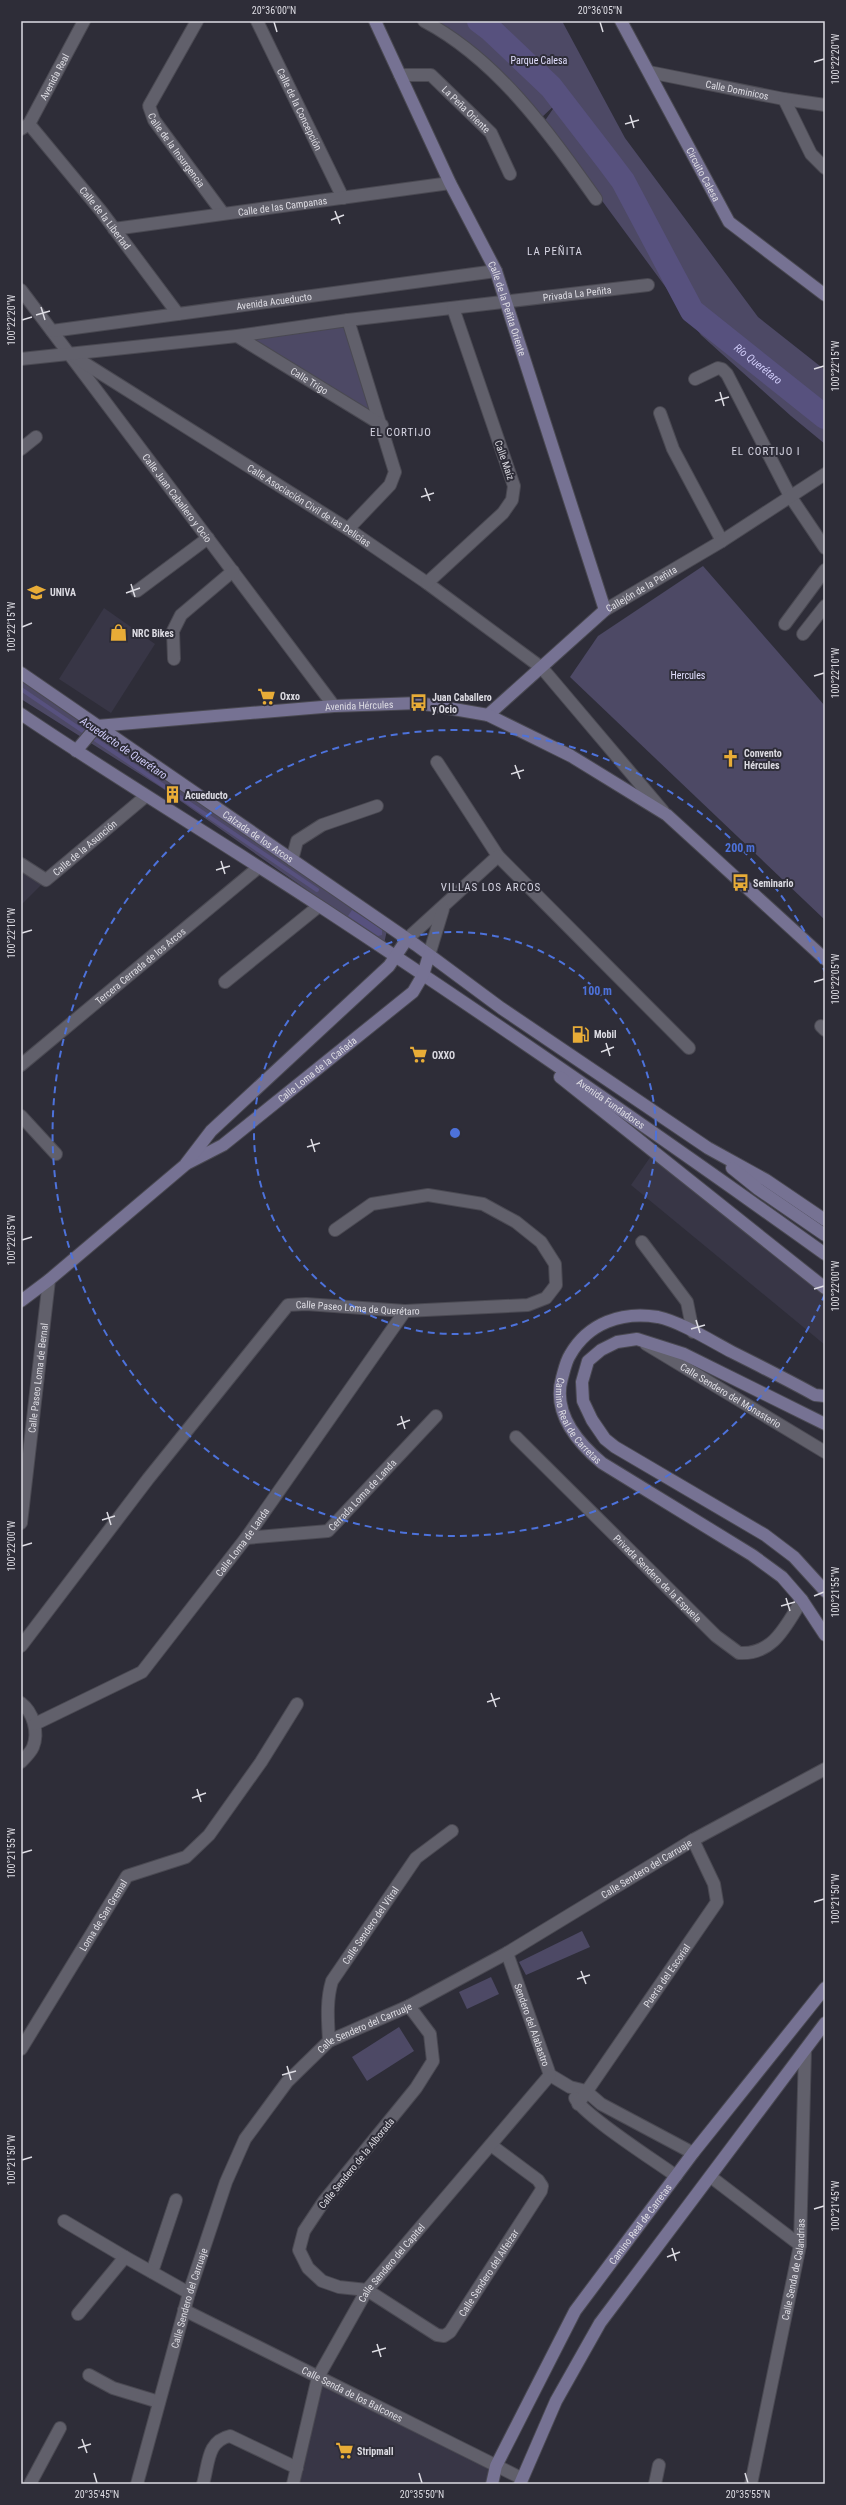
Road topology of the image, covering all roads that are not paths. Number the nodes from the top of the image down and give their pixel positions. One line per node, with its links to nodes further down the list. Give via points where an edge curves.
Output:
1 (84, 21): 11 (street, Avenida Real)
2 (196, 21): 17 (street, Calle de la Insurgencia, via 149,106 154,120)
3 (257, 21): 15 (street, Calle de la Concepción)
4 (375, 21): 8 (street, Calle de la Peñita Oriente)
5 (424, 21): 16 (street, via 443,31 482,60 550,134)
6 (621, 21): 7 (street, Circuito Calesa)
7 (649, 72): 9 (street, Calle Dominicos); 22 (street, Circuito Calesa, via 729,222)
8 (400, 75): 13 (street, La Peña Oriente, via 431,75 491,133); 14 (street, Calle de la Peñita Oriente)
9 (784, 99): 10 (street, Calle Dominicos); 12 (street, via 810,154)
10 (825, 105)
11 (25, 127): 18 (street, Calle de la Libertad)
12 (825, 168)
13 (510, 174)
14 (450, 183): 15 (street, Calle de las Campanas); 19 (street, Calle de la Peñita Oriente)
15 (342, 198): 17 (street, Calle de las Campanas)
16 (596, 199)
17 (222, 212): 18 (street, Calle de las Campanas)
18 (114, 229): 25 (street, Calle de la Libertad)
19 (496, 271): 23 (street, Calle de la Peñita Oriente); 25 (street, Avenida Acueducto)
20 (648, 285): 23 (street, Privada La Peñita)
21 (21, 290): 27 (street, Calle Juan Caballero y Ocio)
22 (825, 295)
23 (507, 301): 24 (street); 47 (street, Calle de la Peñita Oriente)
24 (454, 308): 26 (street); 44 (street, Calle Maíz, via 514,486 512,500 503,513)
25 (178, 314): 27 (street, Avenida Acueducto)
26 (348, 320): 28 (street); 33 (street)
27 (52, 331): 29 (street, Calle Juan Caballero y Ocio)
28 (237, 336): 29 (street); 33 (street, Calle Trigo)
29 (70, 354): 30 (street); 38 (street, Calle Asociación Civil de las Delicias); 39 (street, Calle Juan Caballero y Ocio)
30 (21, 359)
31 (695, 379): 37 (street, via 718,368 722,369)
32 (660, 413): 40 (street, via 674,448)
33 (382, 425): 38 (street, via 395,472 390,485)
34 (21, 440): 35 (street, via 36,437)
35 (21, 449)
36 (825, 474): 37 (street, Callejón de la Peñita)
37 (790, 496): 40 (street, Callejón de la Peñita); 41 (street)
38 (348, 529): 44 (street, Calle Asociación Civil de las Delicias)
39 (208, 538): 43 (street, Calle Juan Caballero y Ocio); 45 (street)
40 (722, 541): 47 (street, Callejón de la Peñita)
41 (825, 548)
42 (825, 570): 48 (street)
43 (232, 572): 50 (street, via 182,615 173,631); 53 (street, Calle Juan Caballero y Ocio)
44 (426, 583): 51 (street, Calle Asociación Civil de las Delicias)
45 (137, 592)
46 (825, 606): 49 (street)
47 (604, 610): 51 (street, Callejón de la Peñita)
48 (785, 624)
49 (803, 634)
50 (174, 659)
51 (542, 668): 55 (street, Callejón de la Peñita); 61 (street, Calle Asociación Civil de las Delicias)
52 (21, 674): 56 (street, Calzada de los Arcos)
53 (334, 706): 55 (street, Avenida Hércules, via 419,703); 56 (street, Avenida Hércules)
54 (21, 714): 57 (street)
55 (488, 715): 61 (street, Avenida Hércules, via 571,756)
56 (97, 726): 57 (street); 63 (street, Calzada de los Arcos)
57 (76, 751): 59 (street)
58 (437, 762): 62 (street)
59 (146, 796): 64 (street, Calle de la Asunción, via 46,880); 65 (street)
60 (377, 806): 63 (street, via 322,825 296,841)
61 (667, 815): 72 (street, Avenida Hércules)
62 (498, 856): 68 (street); 76 (street)
63 (292, 860): 66 (street, Calzada de los Arcos)
64 (21, 864)
65 (259, 868): 67 (street); 77 (street, Tercera Cerrada de los Arcos)
66 (336, 891): 67 (street); 69 (street, Calzada de los Arcos)
67 (322, 908): 71 (street); 74 (street)
68 (443, 908): 69 (street); 70 (street)
69 (411, 942): 70 (street, Avenida Fundadores); 71 (street, Calle Loma de la Cañada)
70 (430, 955): 73 (street, Calle Loma de la Cañada); 79 (street, Avenida Fundadores, via 501,1008)
71 (394, 957): 73 (street, Avenida Fundadores); 81 (street, Calle Loma de la Cañada, via 390,966 211,1131)
72 (825, 959)
73 (423, 975): 75 (street, Avenida Fundadores); 81 (street, Calle Loma de la Cañada, via 413,992 223,1145)
74 (225, 982)
75 (492, 1022): 86 (street, Avenida Fundadores, via 662,1138); 88 (street)
76 (689, 1048)
77 (21, 1065)
78 (21, 1116): 80 (street)
79 (708, 1148): 82 (street, Avenida Fundadores, via 766,1180); 84 (street, via 758,1189)
80 (56, 1154)
81 (185, 1165): 87 (street, Calle Loma de la Cañada)
82 (825, 1220)
83 (335, 1230): 90 (street, Calle Paseo Loma de Querétaro, via 372,1204 428,1195 483,1204 516,1222 541,1242 555,1264 556,1285 546,1298 528,1305)
84 (825, 1235)
85 (642, 1242): 91 (street, via 687,1302)
86 (825, 1254)
87 (49, 1280): 89 (street, Calle Loma de la Cañada); 98 (street, Calle Paseo Loma de Bernal)
88 (825, 1288)
89 (21, 1301)
90 (405, 1311): 99 (street, Calle Loma de Landa); 103 (street, Calle Paseo Loma de Querétaro, via 288,1305 148,1479)
91 (693, 1332): 93 (street, Camino Real de Carretas, via 815,1395); 101 (street, Camino Real de Carretas, via 659,1317 632,1315 607,1320 585,1335 569,1356 561,1382 562,1408 571,1433 602,1463 752,1555 782,1577)
92 (637, 1339): 95 (street, Camino Real de Carretas, via 684,1354); 97 (street, Calle Sendero del Monasterio); 100 (street, Camino Real de Carretas, via 617,1342 600,1350 588,1361 582,1382 583,1401 605,1439 765,1535 794,1557)
93 (825, 1396)
94 (436, 1416): 99 (street, Cerrada Loma de Landa, via 328,1531)
95 (825, 1424)
96 (516, 1437): 101 (street, Privada Sendero de la Espuela, via 716,1636 739,1654 758,1652 773,1642)
97 (825, 1452)
98 (21, 1523)
99 (246, 1538): 106 (street, Calle Loma de Landa, via 142,1672)
100 (825, 1591)
101 (802, 1600): 102 (street, Camino Real de Carretas)
102 (825, 1635)
103 (21, 1646)
104 (21, 1703): 106 (street, via 27,1708)
105 (297, 1704): 116 (street, Loma de San Gremal, via 261,1762 209,1835 186,1857 127,1876)
106 (35, 1724): 107 (street, via 33,1747)
107 (21, 1762)
108 (825, 1769): 110 (street, Calle Sendero del Carruaje)
109 (452, 1831): 115 (street, Calle Sendero del Vitral, via 416,1858 332,1981 329,1992)
110 (693, 1840): 111 (street, Calle Sendero del Carruaje); 120 (street, Puerta del Escorial, via 714,1884 717,1902)
111 (507, 1952): 113 (street, Calle Sendero del Carruaje); 118 (street, Sendero del Alabastro)
112 (825, 1988): 123 (street, Camino Real de Carretas)
113 (409, 2006): 115 (street, Calle Sendero del Carruaje); 131 (street, Calle Sendero de la Alborada, via 430,2034 433,2061 416,2088 324,2201 304,2231 300,2250 308,2268 322,2281 339,2287)
114 (825, 2023): 117 (street)
115 (329, 2041): 132 (street, Calle Sendero del Carruaje, via 287,2082 245,2139 226,2182)
116 (21, 2049)
117 (805, 2050): 125 (street); 128 (street, Calle Senda de Calandrias)
118 (550, 2075): 119 (street, Sendero del Alabastro); 122 (street, Calle Sendero del Capitel)
119 (570, 2088): 120 (street, Sendero del Alabastro); 121 (street)
120 (586, 2091): 121 (street, Puerta del Escorial); 123 (street, via 601,2104)
121 (578, 2104): 124 (street)
122 (491, 2145): 131 (street, Calle Sendero del Capitel); 131 (street, Calle Sendero del Alfeizar, via 538,2180 542,2186 450,2332 444,2336 437,2335)
123 (693, 2152): 124 (street, Camino Real de Carretas)
124 (676, 2176): 140 (street, Camino Real de Carretas, via 575,2311)
125 (711, 2176): 128 (street); 142 (street, via 600,2323 556,2401)
126 (176, 2200): 130 (street)
127 (64, 2221): 129 (street)
128 (800, 2245): 149 (street, Calle Senda de Calandrias)
129 (125, 2257): 130 (street); 134 (street)
130 (152, 2272): 132 (street)
131 (367, 2290): 136 (street, Calle Sendero del Capitel)
132 (189, 2293): 133 (street, Calle Sendero del Carruaje)
133 (184, 2310): 136 (street, Calle Senda de los Balcones); 137 (street, Calle Sendero del Carruaje)
134 (78, 2314)
135 (89, 2375): 137 (street, via 113,2388)
136 (318, 2377): 140 (street, Calle Senda de los Balcones); 141 (street, Calle Sendero del Capitel)
137 (159, 2402): 144 (street, Calle Sendero del Carruaje)
138 (60, 2428): 143 (street)
139 (659, 2465): 148 (street)
140 (496, 2466): 142 (street, Calle Senda de los Balcones); 147 (street, Camino Real de Carretas)
141 (297, 2468): 145 (street, via 230,2436 220,2438 214,2443); 146 (street, Calle Sendero del Capitel)
142 (520, 2481)
143 (30, 2484)
144 (137, 2484)
145 (203, 2484)
146 (293, 2484)
147 (492, 2484)
148 (654, 2484)
149 (751, 2484)

